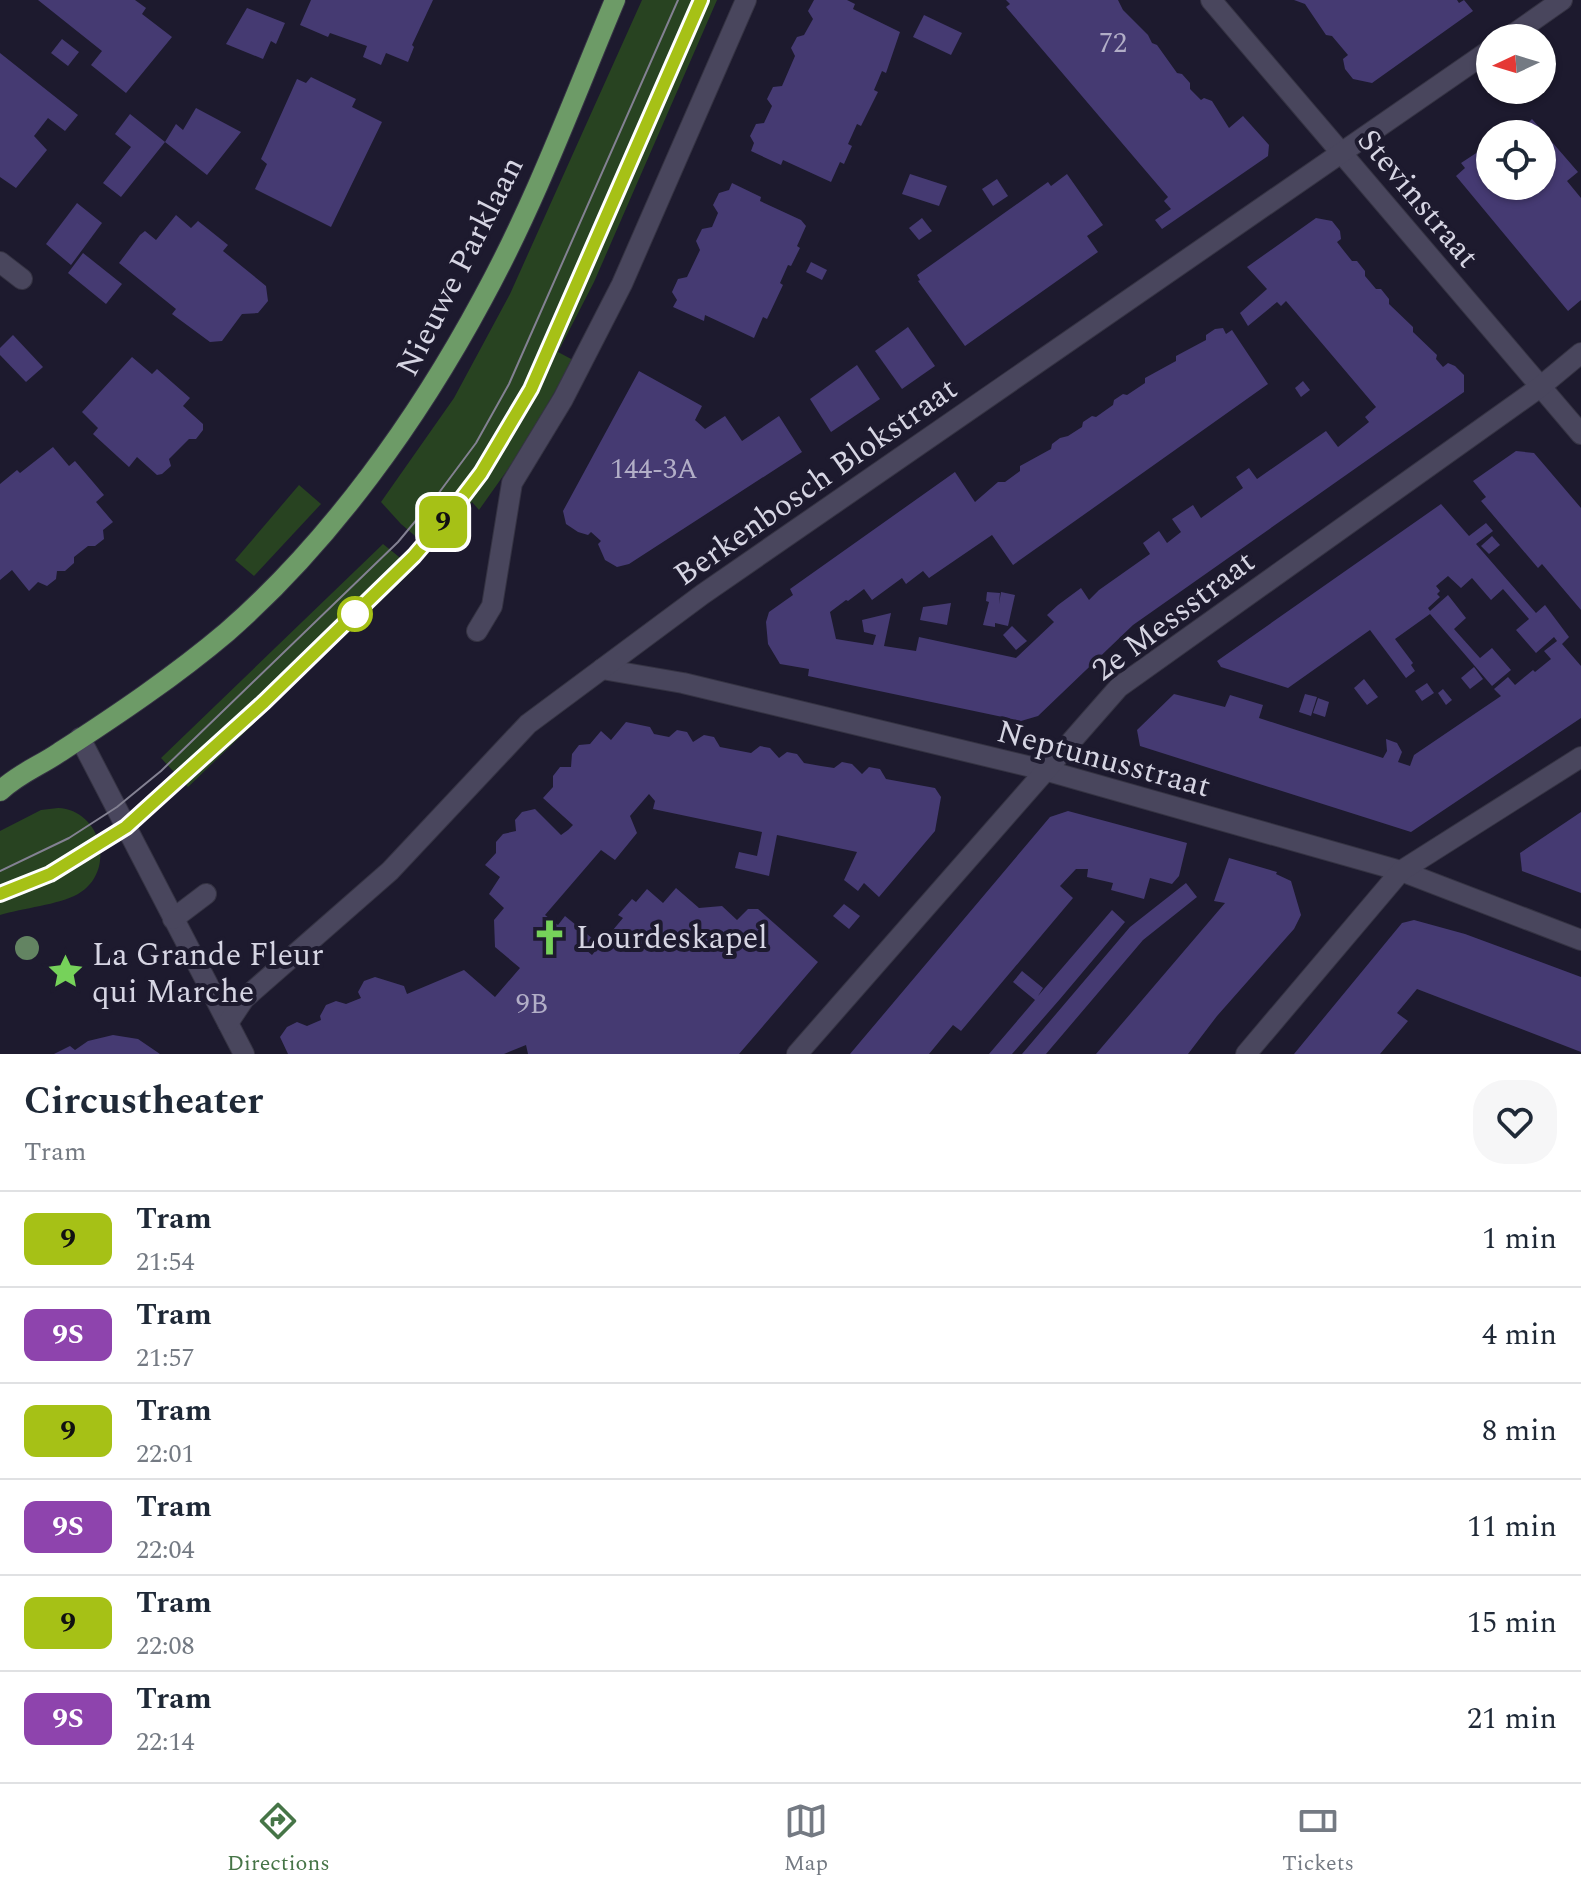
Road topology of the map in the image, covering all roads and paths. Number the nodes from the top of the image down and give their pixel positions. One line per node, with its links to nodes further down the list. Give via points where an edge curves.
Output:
1 (615, 0): 15 (main road, Nieuwe Parklaan, via 484,296 428,393 354,496 227,631)
2 (746, 0): 13 (street, via 622,284 512,483 492,606)
3 (1211, 0): 7 (street, Stevinstraat)
4 (1562, 0): 5 (street)
5 (1528, 24)
6 (1476, 60): 7 (street, Berkenbosch Blokstraat)
7 (1342, 154): 11 (street, Stevinstraat); 14 (street, Berkenbosch Blokstraat)
8 (0, 262): 9 (street)
9 (22, 279)
10 (1581, 353): 11 (street, 2e Messstraat)
11 (1540, 387): 12 (street, Stevinstraat); 17 (street, 2e Messstraat, via 1119,687)
12 (1581, 434)
13 (477, 631)
14 (602, 669): 17 (street, Neptunusstraat, via 683,683); 24 (street, Berkenbosch Blokstraat, via 528,724 390,871 244,999)
15 (80, 738): 18 (main road, Nieuwe Parklaan); 22 (street)
16 (1581, 757): 20 (street)
17 (1044, 770): 20 (street, Neptunusstraat); 26 (street, 2e Messstraat)
18 (9, 776): 19 (main road, Nieuwe Parklaan)
19 (0, 791)
20 (1401, 871): 23 (street, Neptunusstraat); 27 (street)
21 (206, 894): 22 (street)
22 (173, 919): 24 (street)
23 (1581, 940)
24 (228, 1023): 25 (street)
25 (244, 1054)
26 (797, 1054)
27 (1246, 1054)

